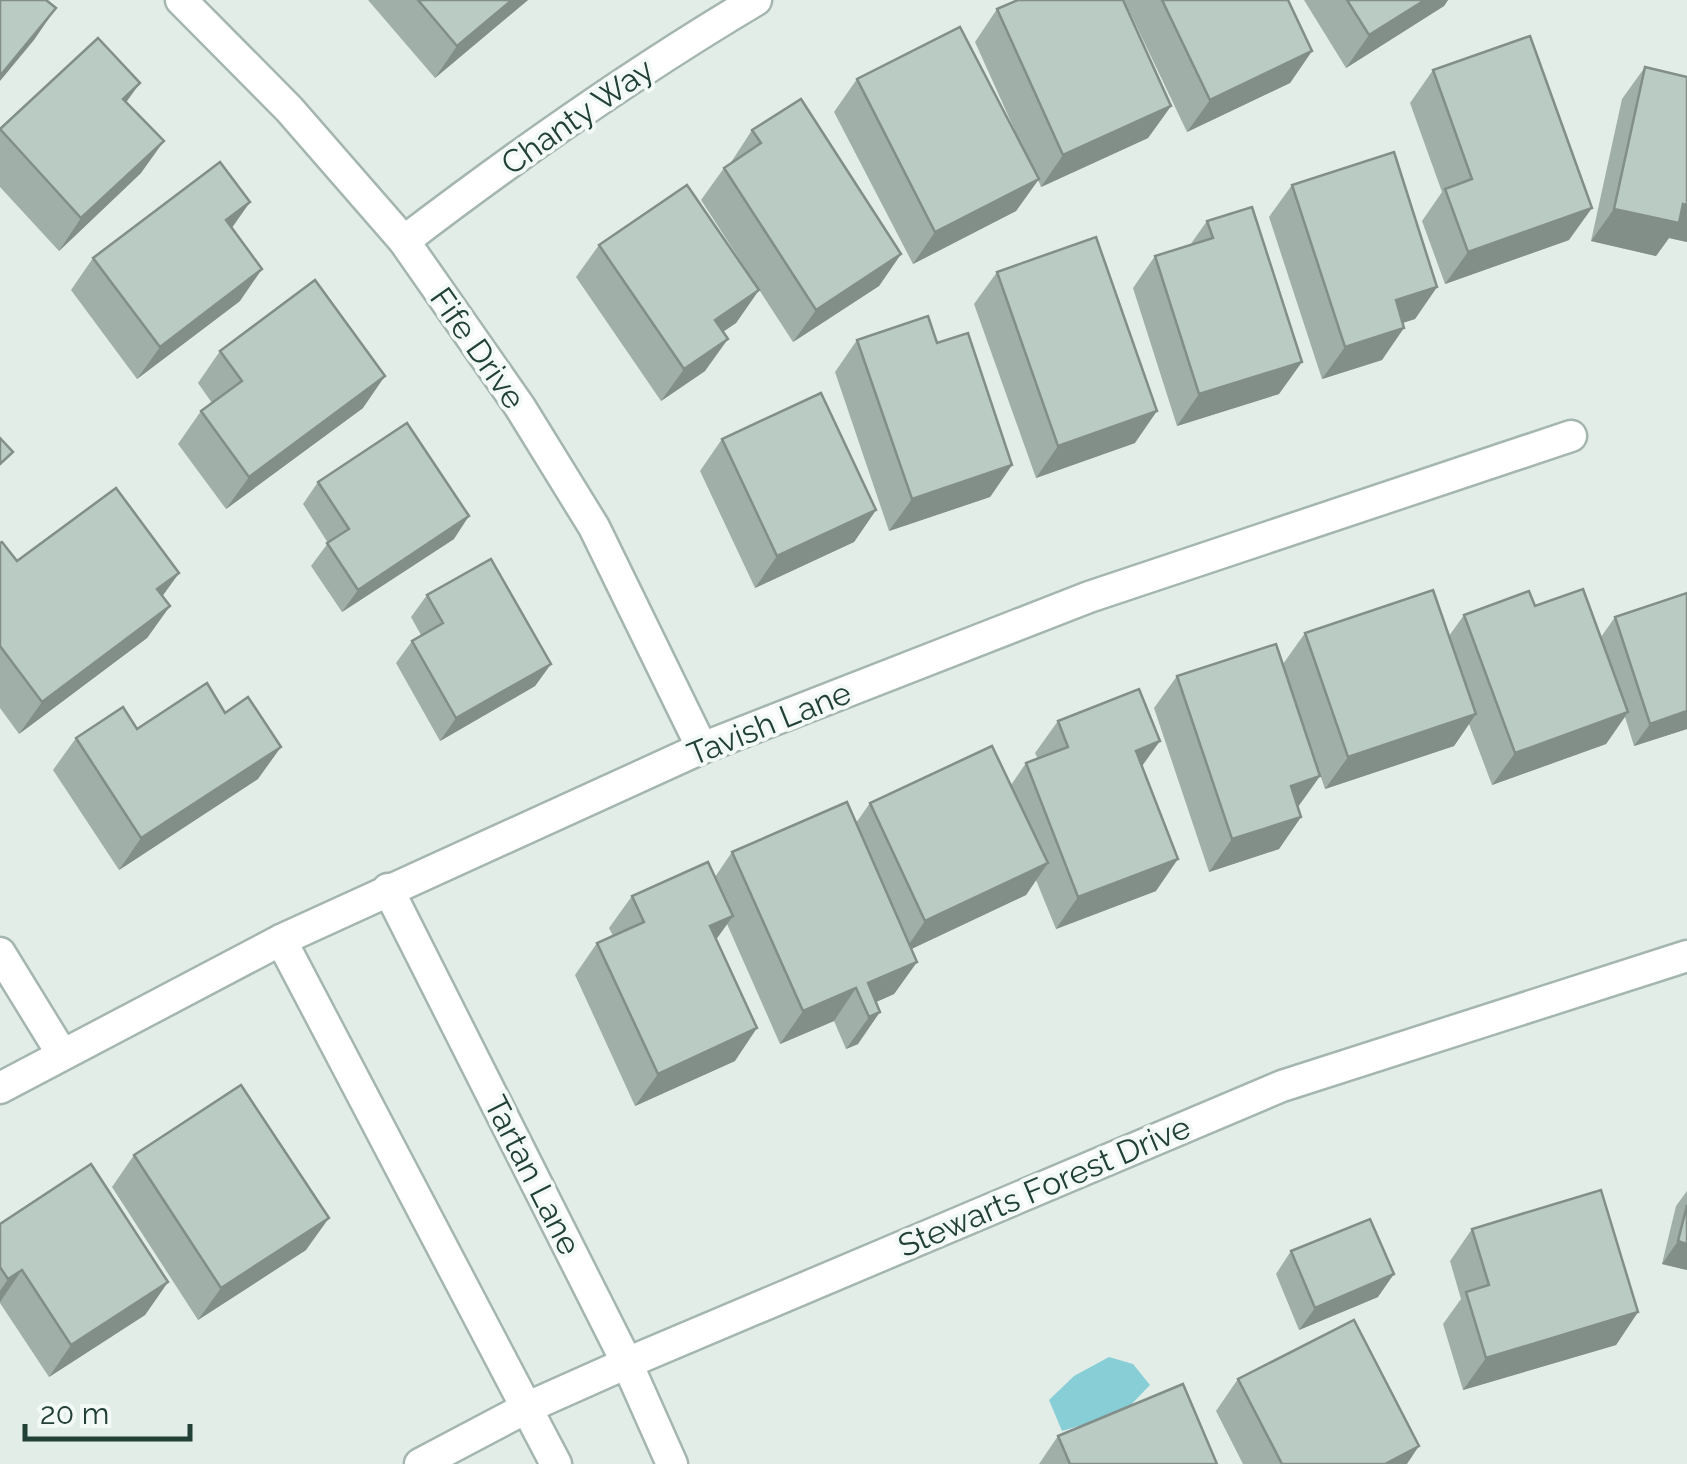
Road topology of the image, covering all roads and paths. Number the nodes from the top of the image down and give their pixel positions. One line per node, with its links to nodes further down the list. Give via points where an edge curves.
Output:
1 (180, 0): 3 (street, Fife Drive, via 289,109)
2 (756, 0): 3 (street, Chanty Way, via 527,148)
3 (404, 241): 5 (street, Fife Drive, via 520,406 594,527)
4 (1571, 436): 5 (street, Tavish Lane, via 1089,597)
5 (702, 748): 6 (street, Tavish Lane)
6 (388, 890): 7 (street, Tavish Lane); 12 (street, Tartan Lane)
7 (281, 940): 10 (street, Tavish Lane); 13 (street)
8 (0, 953): 10 (street)
9 (1687, 956): 12 (street, Stewarts Forest Drive, via 1282,1086)
10 (62, 1054): 11 (street, Tavish Lane)
11 (0, 1088)
12 (628, 1363): 13 (street, Stewarts Forest Drive); 16 (street, Tartan Lane)
13 (526, 1408): 14 (street, Stewarts Forest Drive); 15 (street)
14 (420, 1464)
15 (556, 1464)
16 (672, 1464)

